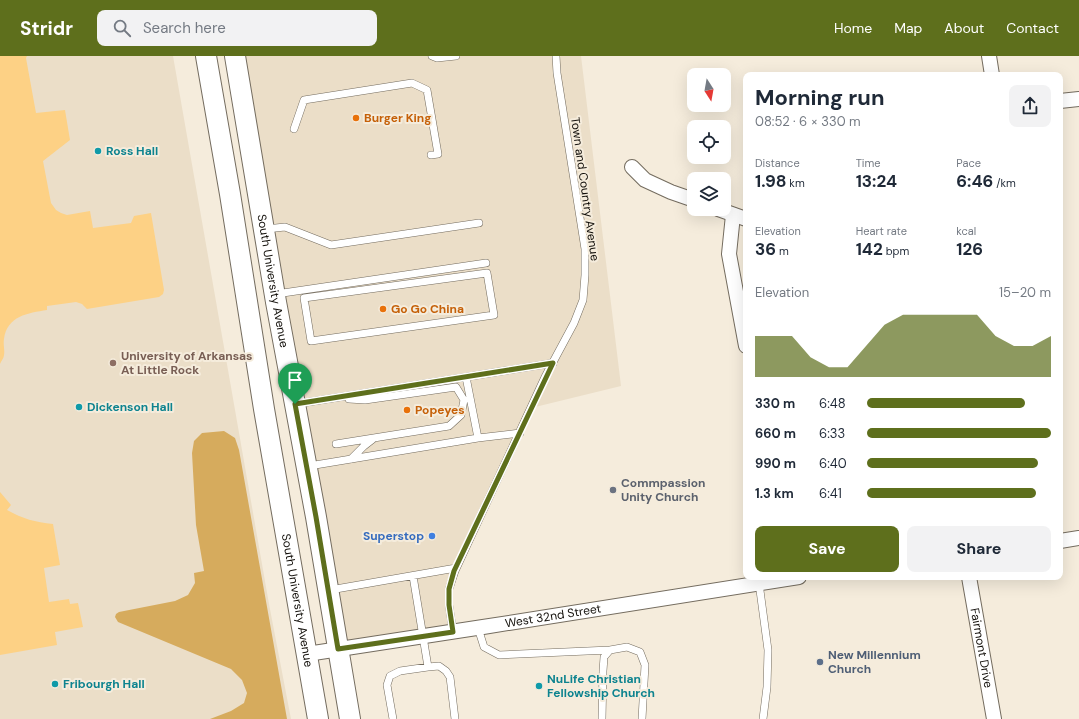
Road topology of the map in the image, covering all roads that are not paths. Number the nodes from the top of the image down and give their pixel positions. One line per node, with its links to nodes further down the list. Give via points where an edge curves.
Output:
1 (206, 56): 44 (main road, South University Avenue)
2 (235, 56): 16 (main road, South University Avenue)
3 (432, 56): 4 (lane)
4 (456, 56)
5 (556, 56): 21 (lane, Town and Country Avenue, via 585,249 585,275 583,300)
6 (989, 56): 7 (street)
7 (992, 72)
8 (1079, 99): 9 (street)
9 (1063, 101)
10 (294, 129): 11 (lane, via 304,100 412,83 427,90 438,154)
11 (432, 155)
12 (632, 167): 13 (street, via 645,180)
13 (687, 198)
14 (740, 217): 20 (street, via 729,254)
15 (479, 223): 16 (lane, via 331,245 285,227)
16 (264, 229): 18 (main road, South University Avenue)
17 (486, 263): 18 (lane)
18 (275, 294): 24 (main road, South University Avenue)
19 (304, 298): 19 (lane, via 311,341 494,315 487,273)
20 (743, 330)
21 (553, 363): 22 (lane); 25 (lane, Town and Country Avenue)
22 (466, 377): 23 (lane); 27 (lane)
23 (334, 398): 24 (lane); 26 (lane, via 365,400 456,387 464,400 461,415 448,426)
24 (295, 404): 30 (main road, South University Avenue)
25 (520, 432): 27 (lane); 33 (lane, Town and Country Avenue)
26 (376, 438): 28 (lane); 29 (lane)
27 (478, 438): 29 (lane)
28 (336, 444)
29 (351, 459): 30 (lane)
30 (306, 466): 38 (main road, South University Avenue)
31 (1079, 538): 32 (street)
32 (1063, 541)
33 (456, 568): 34 (lane); 40 (lane, Town and Country Avenue, via 449,589)
34 (413, 576): 38 (lane); 41 (lane)
35 (778, 580): 37 (street, West 32nd Street)
36 (970, 580): 53 (street, Fairmont Drive)
37 (759, 583): 39 (street, West 32nd Street); 52 (lane, via 768,650)
38 (328, 590): 42 (main road, South University Avenue)
39 (478, 628): 40 (street, West 32nd Street); 43 (lane, via 484,647 499,655)
40 (453, 632): 41 (street, West 32nd Street)
41 (424, 636): 42 (street, West 32nd Street); 45 (lane)
42 (338, 649): 44 (street, West 32nd Street); 47 (main road, South University Avenue)
43 (610, 650): 50 (lane, via 604,657); 51 (lane, via 627,647 640,652 645,666)
44 (307, 654): 46 (main road, South University Avenue)
45 (428, 667): 48 (lane, via 400,671 390,676 387,685); 49 (lane, via 438,666 450,677)
46 (318, 719)
47 (350, 719)
48 (393, 719)
49 (455, 719)
50 (602, 719)
51 (642, 719)
52 (763, 719)
53 (994, 719)

